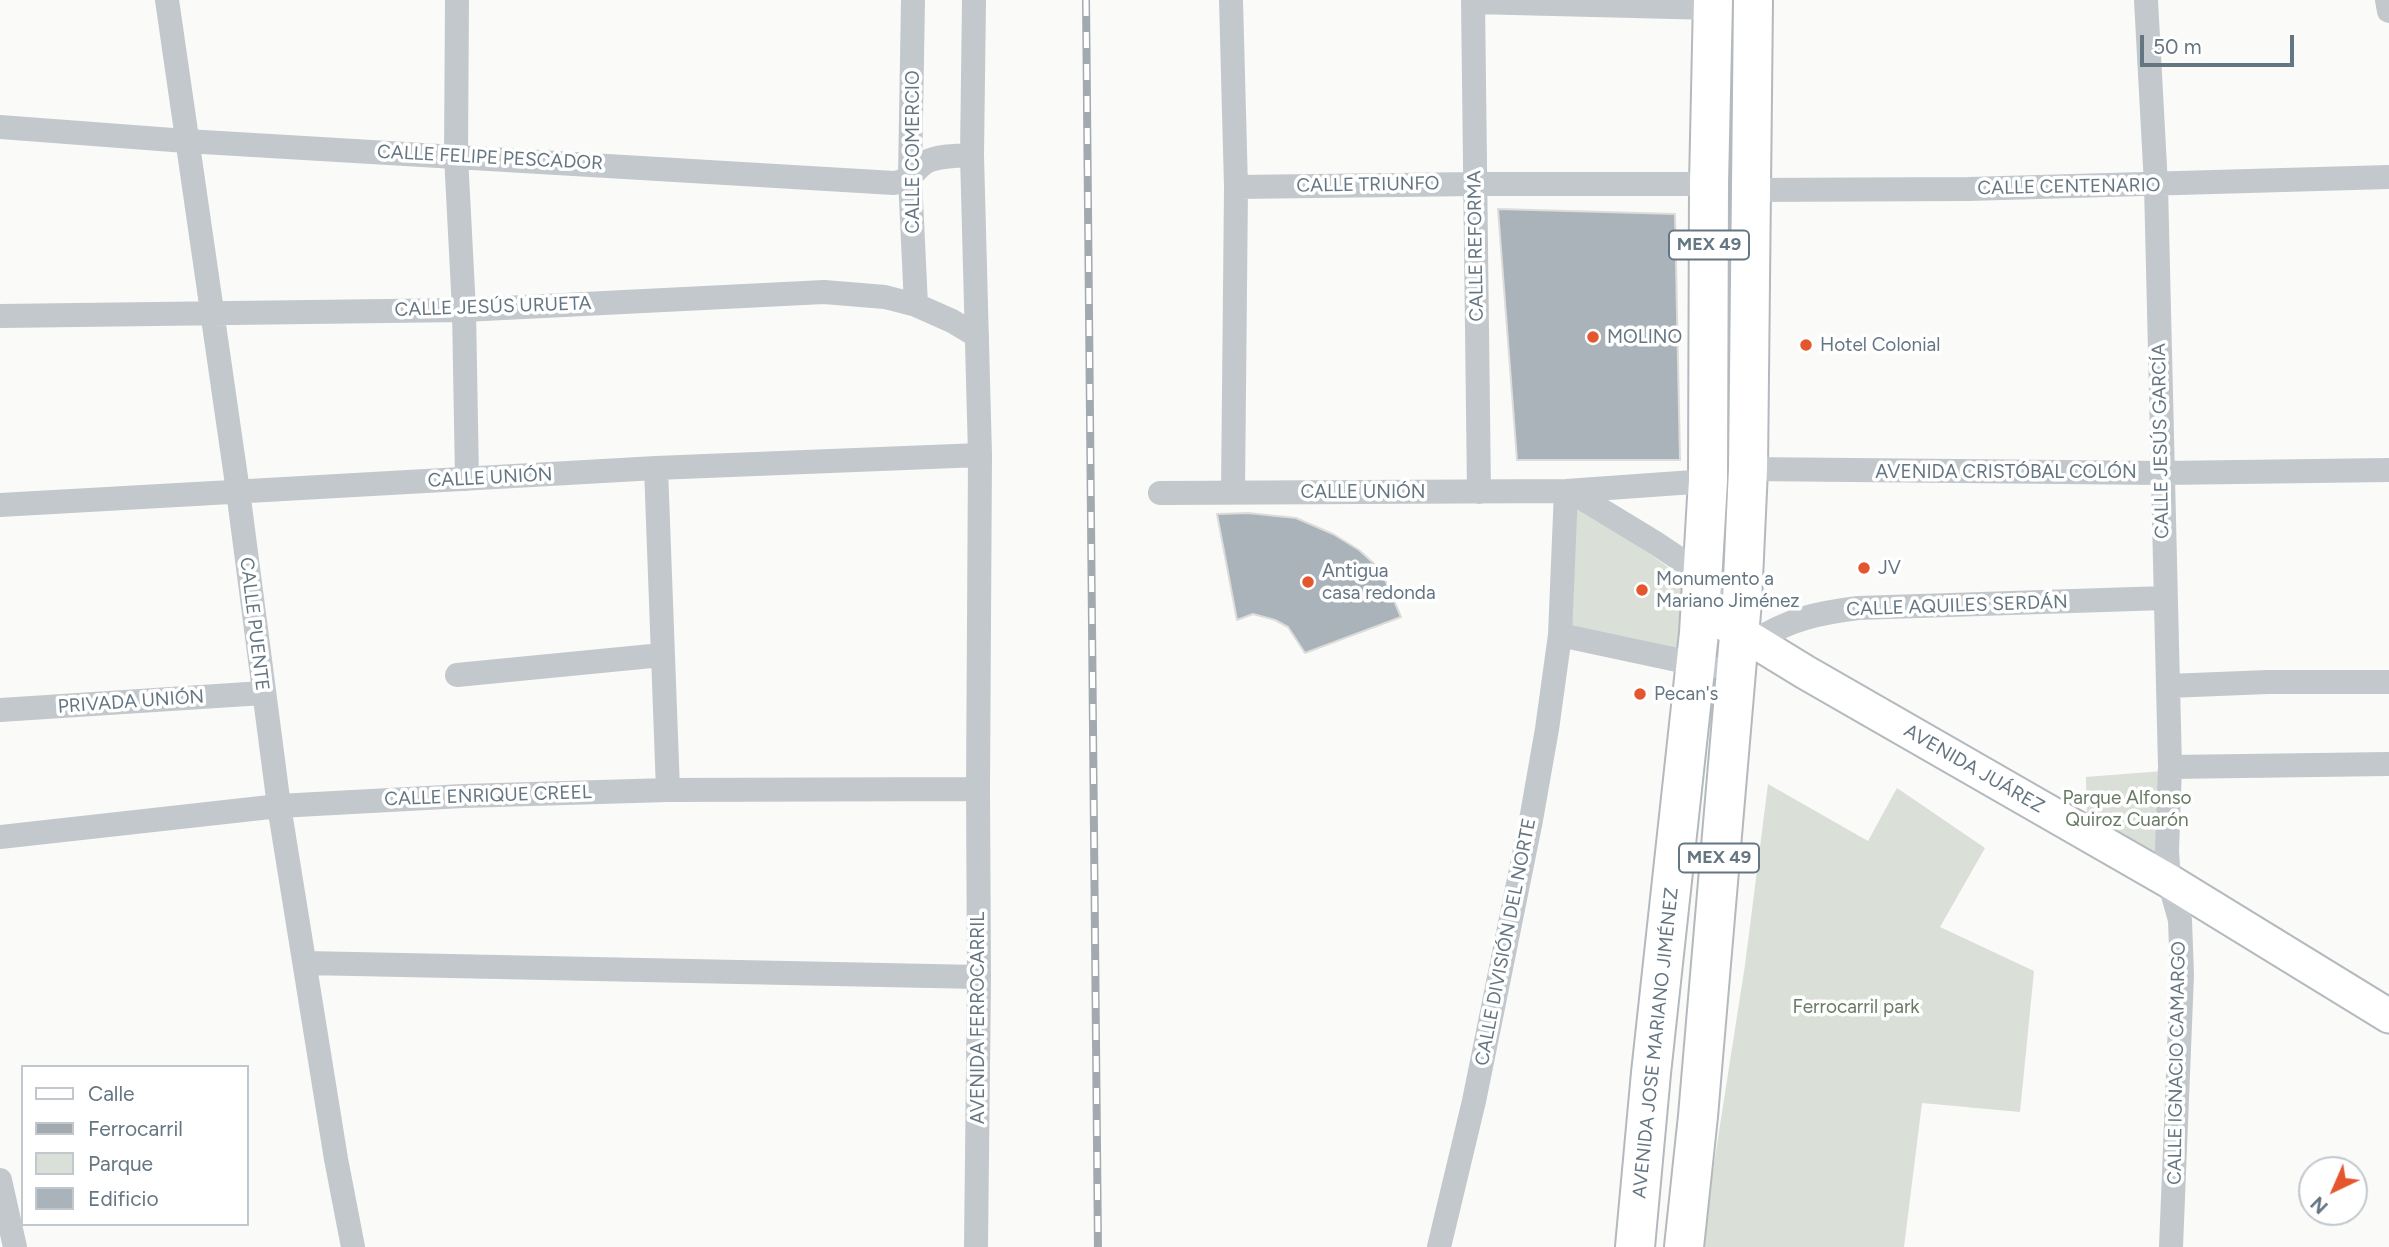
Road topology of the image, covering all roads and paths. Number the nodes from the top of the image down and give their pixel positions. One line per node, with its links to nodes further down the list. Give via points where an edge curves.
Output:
1 (167, 0): 13 (street, CALLE PUENTE)
2 (457, 0): 15 (street)
3 (914, 0): 17 (street, CALLE COMERCIO)
4 (974, 0): 14 (street, AVENIDA FERROCARRIL)
5 (1231, 0): 21 (street)
6 (1753, 0): 22 (highway, MEX 49)
7 (2146, 0): 20 (street, CALLE JESÚS GARCÍA)
8 (2387, 0): 11 (street)
9 (1473, 1): 10 (street); 18 (street, CALLE REFORMA)
10 (1713, 4): 19 (highway, AVENIDA JOSE MARIANO JIMÉNEZ / MEX 49)
11 (2389, 11)
12 (0, 127): 13 (street, CALLE FELIPE PESCADOR)
13 (186, 141): 15 (street, CALLE FELIPE PESCADOR); 25 (street, CALLE PUENTE)
14 (972, 155): 17 (street, CALLE FELIPE PESCADOR, via 933,159); 27 (street, AVENIDA FERROCARRIL)
15 (456, 156): 17 (street, CALLE FELIPE PESCADOR, via 894,183); 24 (street)
16 (2389, 177): 20 (street, CALLE CENTENARIO)
17 (910, 178): 23 (street, CALLE COMERCIO)
18 (1476, 184): 19 (street, CALLE TRIUNFO); 21 (street, CALLE TRIUNFO); 38 (street, CALLE REFORMA)
19 (1709, 184): 34 (highway, AVENIDA JOSE MARIANO JIMÉNEZ / MEX 49)
20 (2156, 185): 22 (street, CALLE CENTENARIO); 32 (street, CALLE JESÚS GARCÍA)
21 (1236, 187): 37 (street)
22 (1750, 190): 30 (highway, MEX 49)
23 (916, 305): 24 (street, CALLE JESÚS URUETA, via 885,297 824,292); 27 (street, CALLE JESÚS URUETA)
24 (464, 310): 25 (street, CALLE JESÚS URUETA); 33 (street)
25 (211, 314): 26 (street, CALLE JESÚS URUETA); 35 (street, CALLE PUENTE)
26 (0, 316)
27 (977, 336): 28 (street, AVENIDA FERROCARRIL)
28 (980, 455): 29 (street, CALLE UNIÓN); 54 (street, AVENIDA FERROCARRIL)
29 (656, 468): 33 (street, CALLE UNIÓN); 45 (street)
30 (1748, 469): 32 (street, AVENIDA CRISTÓBAL COLÓN); 44 (highway, MEX 49)
31 (2389, 470): 32 (street, AVENIDA CRISTÓBAL COLÓN)
32 (2163, 472): 42 (street, CALLE JESÚS GARCÍA)
33 (467, 479): 35 (street, CALLE UNIÓN)
34 (1708, 481): 36 (street, CALLE UNIÓN); 41 (highway, AVENIDA JOSE MARIANO JIMÉNEZ / MEX 49)
35 (238, 491): 40 (street, CALLE UNIÓN); 50 (street, CALLE PUENTE)
36 (1568, 491): 38 (street, CALLE UNIÓN); 41 (street, via 1654,542); 43 (street)
37 (1233, 492): 38 (street, CALLE UNIÓN); 39 (street, CALLE UNIÓN)
38 (1479, 492)
39 (1160, 493)
40 (0, 505)
41 (1701, 593): 44 (main road); 46 (highway, AVENIDA JOSE MARIANO JIMÉNEZ / MEX 49)
42 (2165, 598): 44 (street, CALLE AQUILES SERDÁN, via 1846,610 1796,619); 49 (street, CALLE JESÚS GARCÍA)
43 (1560, 635): 46 (street); 66 (street, CALLE DIVISIÓN DEL NORTE, via 1531,820)
44 (1743, 636): 46 (street); 58 (main road, AVENIDA JUÁREZ); 68 (highway, MEX 49)
45 (662, 655): 47 (street); 55 (street)
46 (1696, 664): 67 (highway, AVENIDA JOSE MARIANO JIMÉNEZ / MEX 49)
47 (457, 675)
48 (2389, 682): 49 (street)
49 (2168, 686): 53 (street, CALLE JESÚS GARCÍA)
50 (263, 693): 51 (street, PRIVADA UNIÓN); 56 (street, CALLE PUENTE)
51 (0, 710)
52 (2389, 764): 53 (street)
53 (2170, 767): 58 (street, CALLE JESÚS GARCÍA)
54 (978, 789): 55 (street, CALLE ENRIQUE CREEL); 60 (street, AVENIDA FERROCARRIL)
55 (668, 790): 56 (street, CALLE ENRIQUE CREEL)
56 (279, 806): 57 (street, CALLE ENRIQUE CREEL); 59 (street, CALLE PUENTE)
57 (0, 837)
58 (2169, 881): 61 (main road, AVENIDA JUÁREZ); 69 (street, CALLE IGNACIO CAMARGO, via 2180,920 2182,975)
59 (306, 963): 60 (street); 64 (street, CALLE PUENTE)
60 (979, 977): 65 (street, AVENIDA FERROCARRIL)
61 (2389, 1016)
62 (0, 1180): 63 (street)
63 (15, 1247)
64 (353, 1247)
65 (976, 1247)
66 (1439, 1247)
67 (1635, 1247)
68 (1684, 1247)
69 (2171, 1247)

